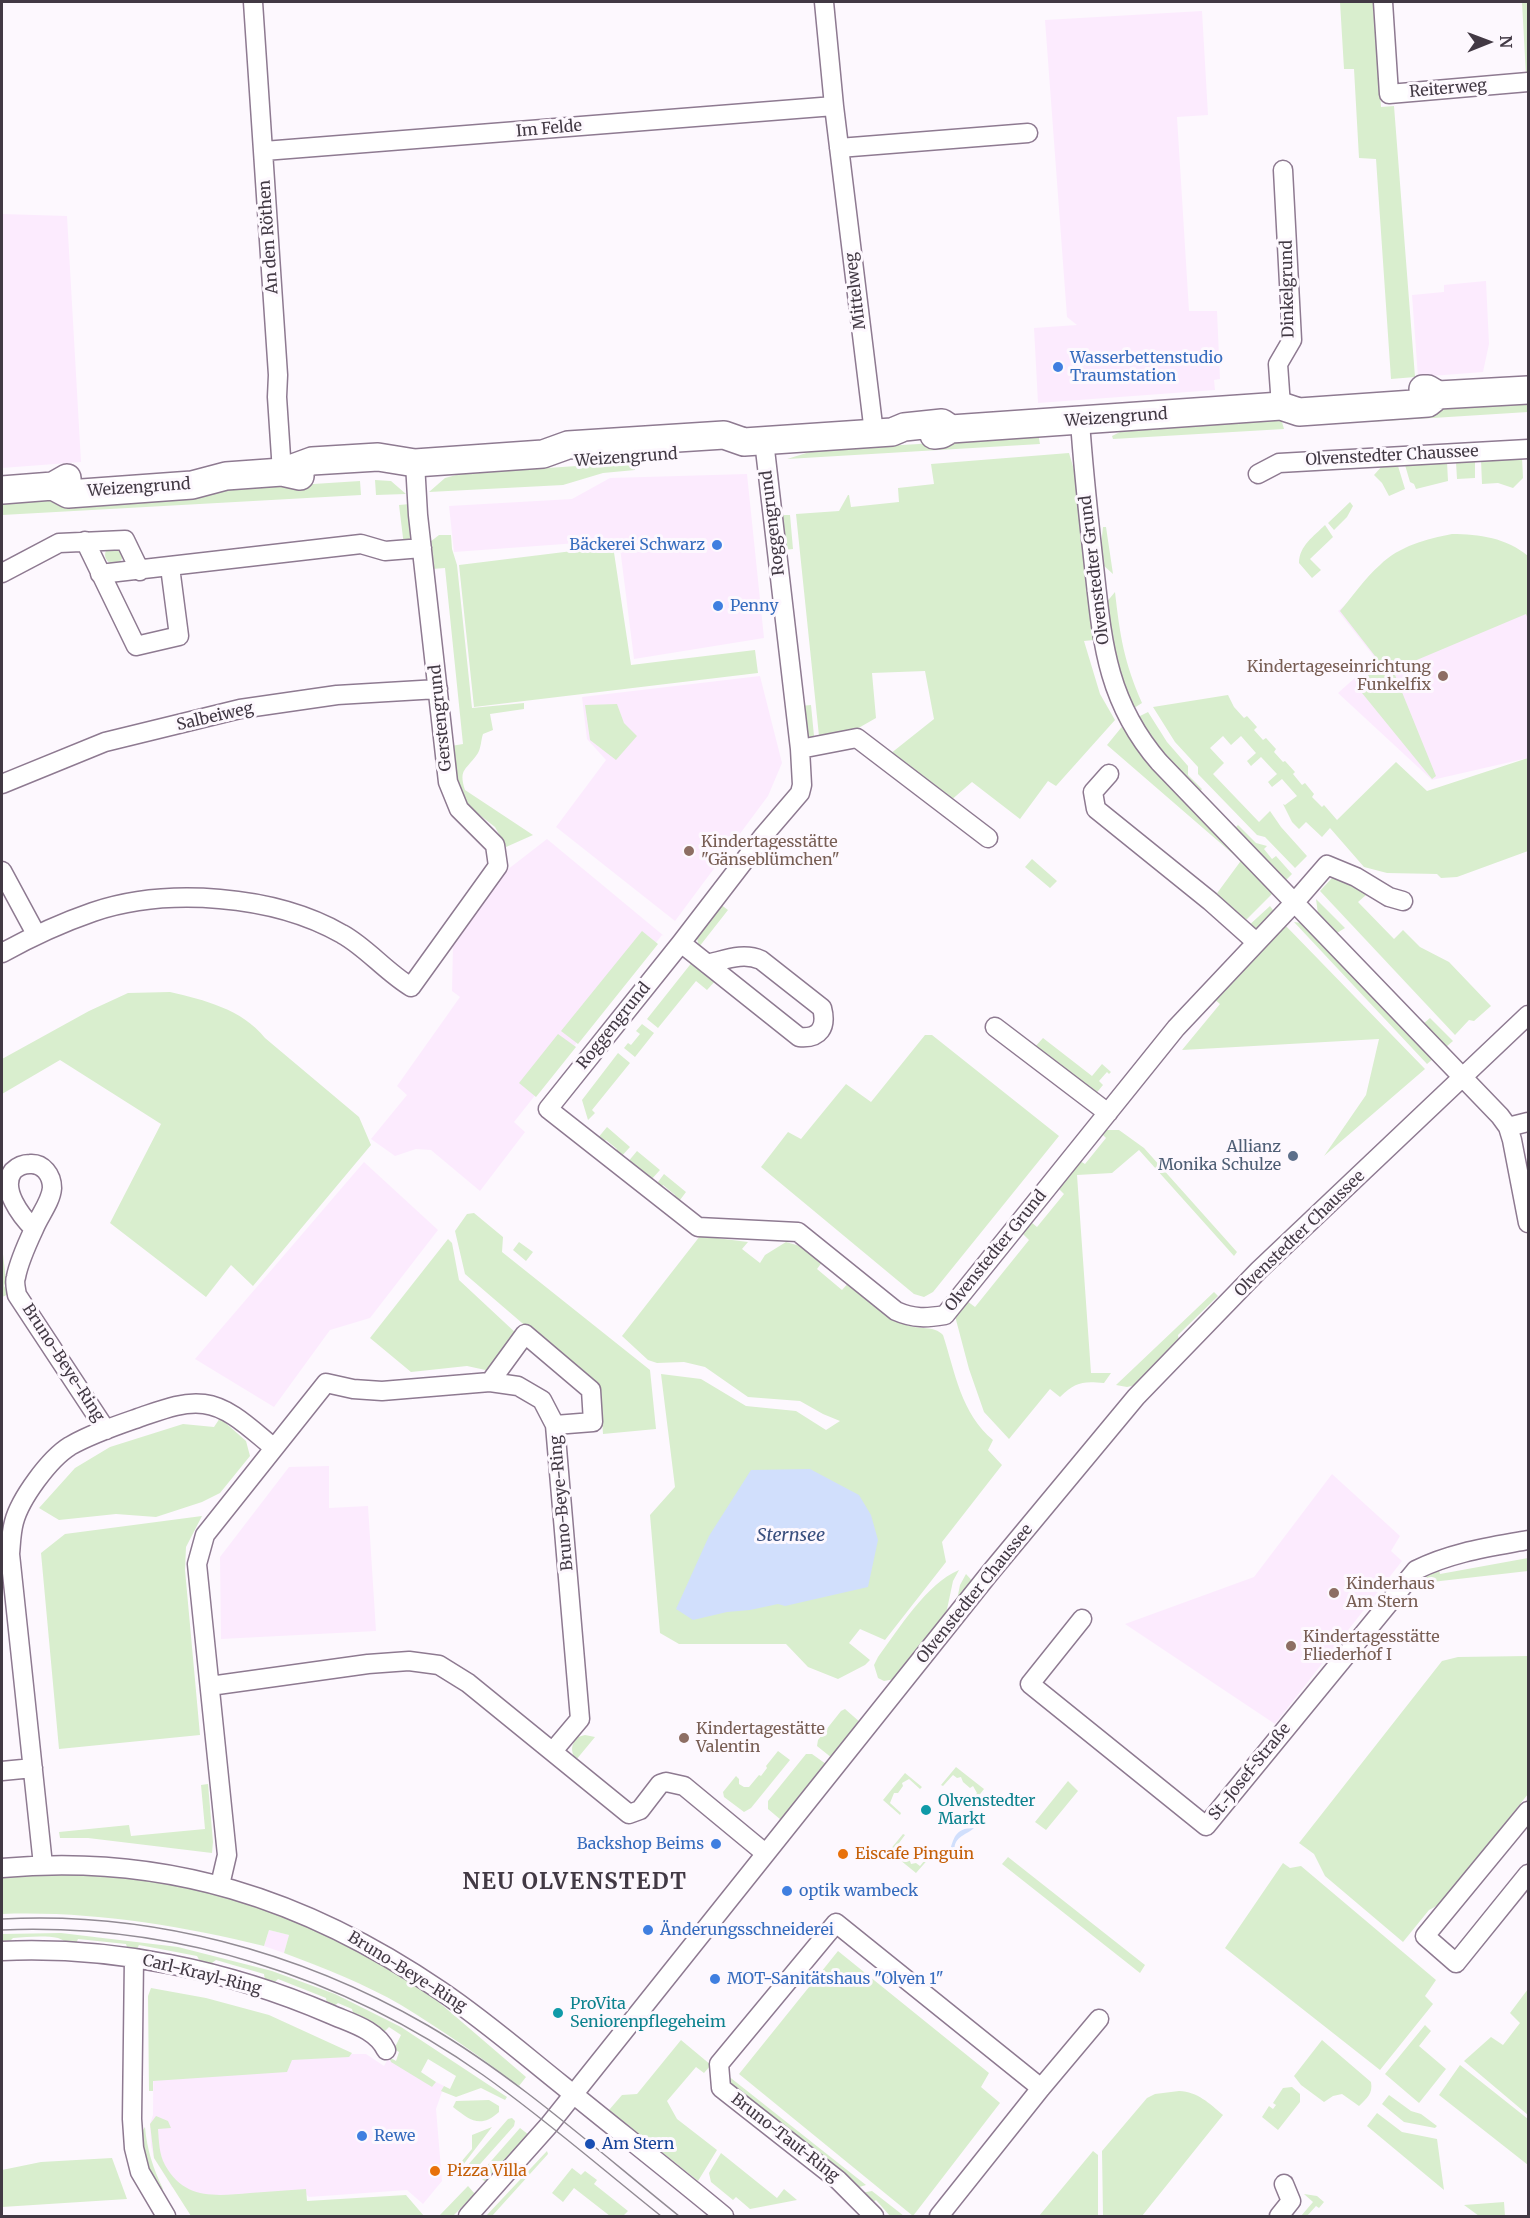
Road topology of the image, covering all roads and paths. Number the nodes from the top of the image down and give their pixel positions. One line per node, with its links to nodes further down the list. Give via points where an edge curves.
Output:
1 (253, 2): 8 (street, An den Röthen)
2 (824, 2): 5 (street, Mittelweg)
3 (1383, 2): 4 (street, Reiterweg, via 1389,94)
4 (1528, 82)
5 (834, 106): 7 (street, Mittelweg); 8 (street, Im Felde)
6 (1028, 133): 7 (street)
7 (839, 148): 13 (street, Mittelweg)
8 (264, 152): 17 (street, An den Röthen)
9 (1283, 170): 11 (street, Dinkelgrund, via 1292,340 1278,364)
10 (1528, 390): 11 (main road, Weizengrund, via 1438,395 1428,389 1296,397)
11 (1281, 406): 12 (main road, Weizengrund)
12 (1080, 421): 13 (main road, Weizengrund, via 951,429 942,423); 33 (street, Olvenstedter Grund, via 1100,629 1119,696 1154,755)
13 (883, 433): 14 (main road, Weizengrund)
14 (754, 441): 16 (main road, Weizengrund, via 724,435 568,445 543,454); 27 (street, Roggengrund)
15 (1528, 448): 18 (street, Olvenstedter Chaussee, via 1279,463)
16 (415, 463): 17 (main road, Weizengrund, via 378,457 312,461); 21 (street, Gerstengrund)
17 (282, 472): 19 (main road, Weizengrund, via 226,476 191,470 66,478 52,486)
18 (1258, 474)
19 (2, 490)
20 (85, 542): 23 (street, via 125,540); 24 (street, via 59,543); 25 (street)
21 (422, 548): 22 (street, via 385,551 361,544); 26 (street, Gerstengrund)
22 (170, 567): 23 (street); 25 (street, via 179,636 136,646)
23 (140, 571): 25 (street)
24 (2, 573)
25 (100, 574)
26 (438, 689): 29 (street, Salbeiweg, via 337,695 240,709 105,742); 34 (street, Gerstengrund, via 448,782 459,809 495,845 498,866 411,987 343,934 307,917 207,897 154,899 95,911)
27 (800, 748): 30 (street, via 856,738); 36 (street, Roggengrund, via 800,793)
28 (1109, 774): 35 (street, via 1094,792 1096,809)
29 (2, 784)
30 (988, 838)
31 (2, 871): 34 (street)
32 (1403, 901): 33 (street, Olvenstedter Grund, via 1327,865)
33 (1294, 903): 35 (street, Olvenstedter Grund); 41 (street, Olvenstedter Grund)
34 (36, 934): 37 (street)
35 (1256, 942): 43 (street, Olvenstedter Grund, via 1176,1028)
36 (681, 943): 38 (street); 42 (street, Roggengrund)
37 (2, 953)
38 (707, 964): 38 (street, via 799,1036 809,1038 820,1032 825,1020 822,1008 761,960 741,956)
39 (1528, 1015): 41 (street, Olvenstedter Chaussee)
40 (995, 1027): 43 (street)
41 (1464, 1078): 45 (street); 60 (street, Olvenstedter Chaussee, via 1259,1270 1137,1397)
42 (548, 1109): 43 (street, Olvenstedter Grund, via 698,1227 798,1232 896,1311 924,1319 945,1315)
43 (1108, 1113)
44 (1528, 1122): 45 (street)
45 (1508, 1126): 46 (street)
46 (1528, 1223)
47 (34, 1229): 50 (street, Bruno-Beye-Ring, via 15,1279 18,1295)
48 (490, 1382): 49 (street, Bruno-Beye-Ring, via 518,1386 542,1400); 49 (street, Bruno-Beye-Ring, via 525,1334 591,1390 593,1422); 51 (street, Bruno-Beye-Ring, via 381,1391 326,1383)
49 (555, 1425): 56 (street, Bruno-Beye-Ring, via 580,1719)
50 (106, 1430): 51 (street, Bruno-Beye-Ring, via 167,1408 204,1404 222,1408); 53 (street, Bruno-Beye-Ring, via 69,1447 53,1461 21,1503)
51 (273, 1447): 55 (street, Bruno-Beye-Ring, via 205,1535 197,1564)
52 (1528, 1540): 54 (street, St.-Josef-Straße, via 1454,1554 1416,1570 1206,1826 1030,1684)
53 (6, 1570): 57 (street, Bruno-Beye-Ring)
54 (1082, 1619)
55 (210, 1686): 56 (street, via 368,1664 409,1661 439,1665 468,1683); 64 (street, Bruno-Beye-Ring, via 226,1855)
56 (553, 1751): 60 (street, via 629,1814 640,1810 660,1784 684,1786)
57 (33, 1768): 58 (street); 61 (street, Bruno-Beye-Ring)
58 (2, 1771)
59 (1528, 1811): 63 (street, via 1425,1936 1456,1963)
60 (765, 1853): 70 (street, Olvenstedter Chaussee)
61 (43, 1865): 62 (street, Bruno-Beye-Ring); 64 (street, Bruno-Beye-Ring, via 121,1867)
62 (2, 1868)
63 (1528, 1874)
64 (220, 1885): 70 (street, Bruno-Beye-Ring, via 299,1912 376,1950 465,2008)
65 (2, 1951): 66 (street, Carl-Krayl-Ring)
66 (135, 1958): 68 (street, Carl-Krayl-Ring, via 264,1989 322,2010 374,2034); 72 (street, via 134,2148 140,2172)
67 (1099, 2019): 69 (street)
68 (386, 2050)
69 (1041, 2088): 75 (street, Bruno-Taut-Ring, via 837,1923 719,2064 721,2088 838,2180); 76 (street)
70 (573, 2094): 73 (street, Olvenstedter Chaussee); 74 (street)
71 (1284, 2184): 77 (street, via 1291,2201)
72 (166, 2217)
73 (468, 2217)
74 (724, 2217)
75 (874, 2217)
76 (939, 2217)
77 (1279, 2217)

